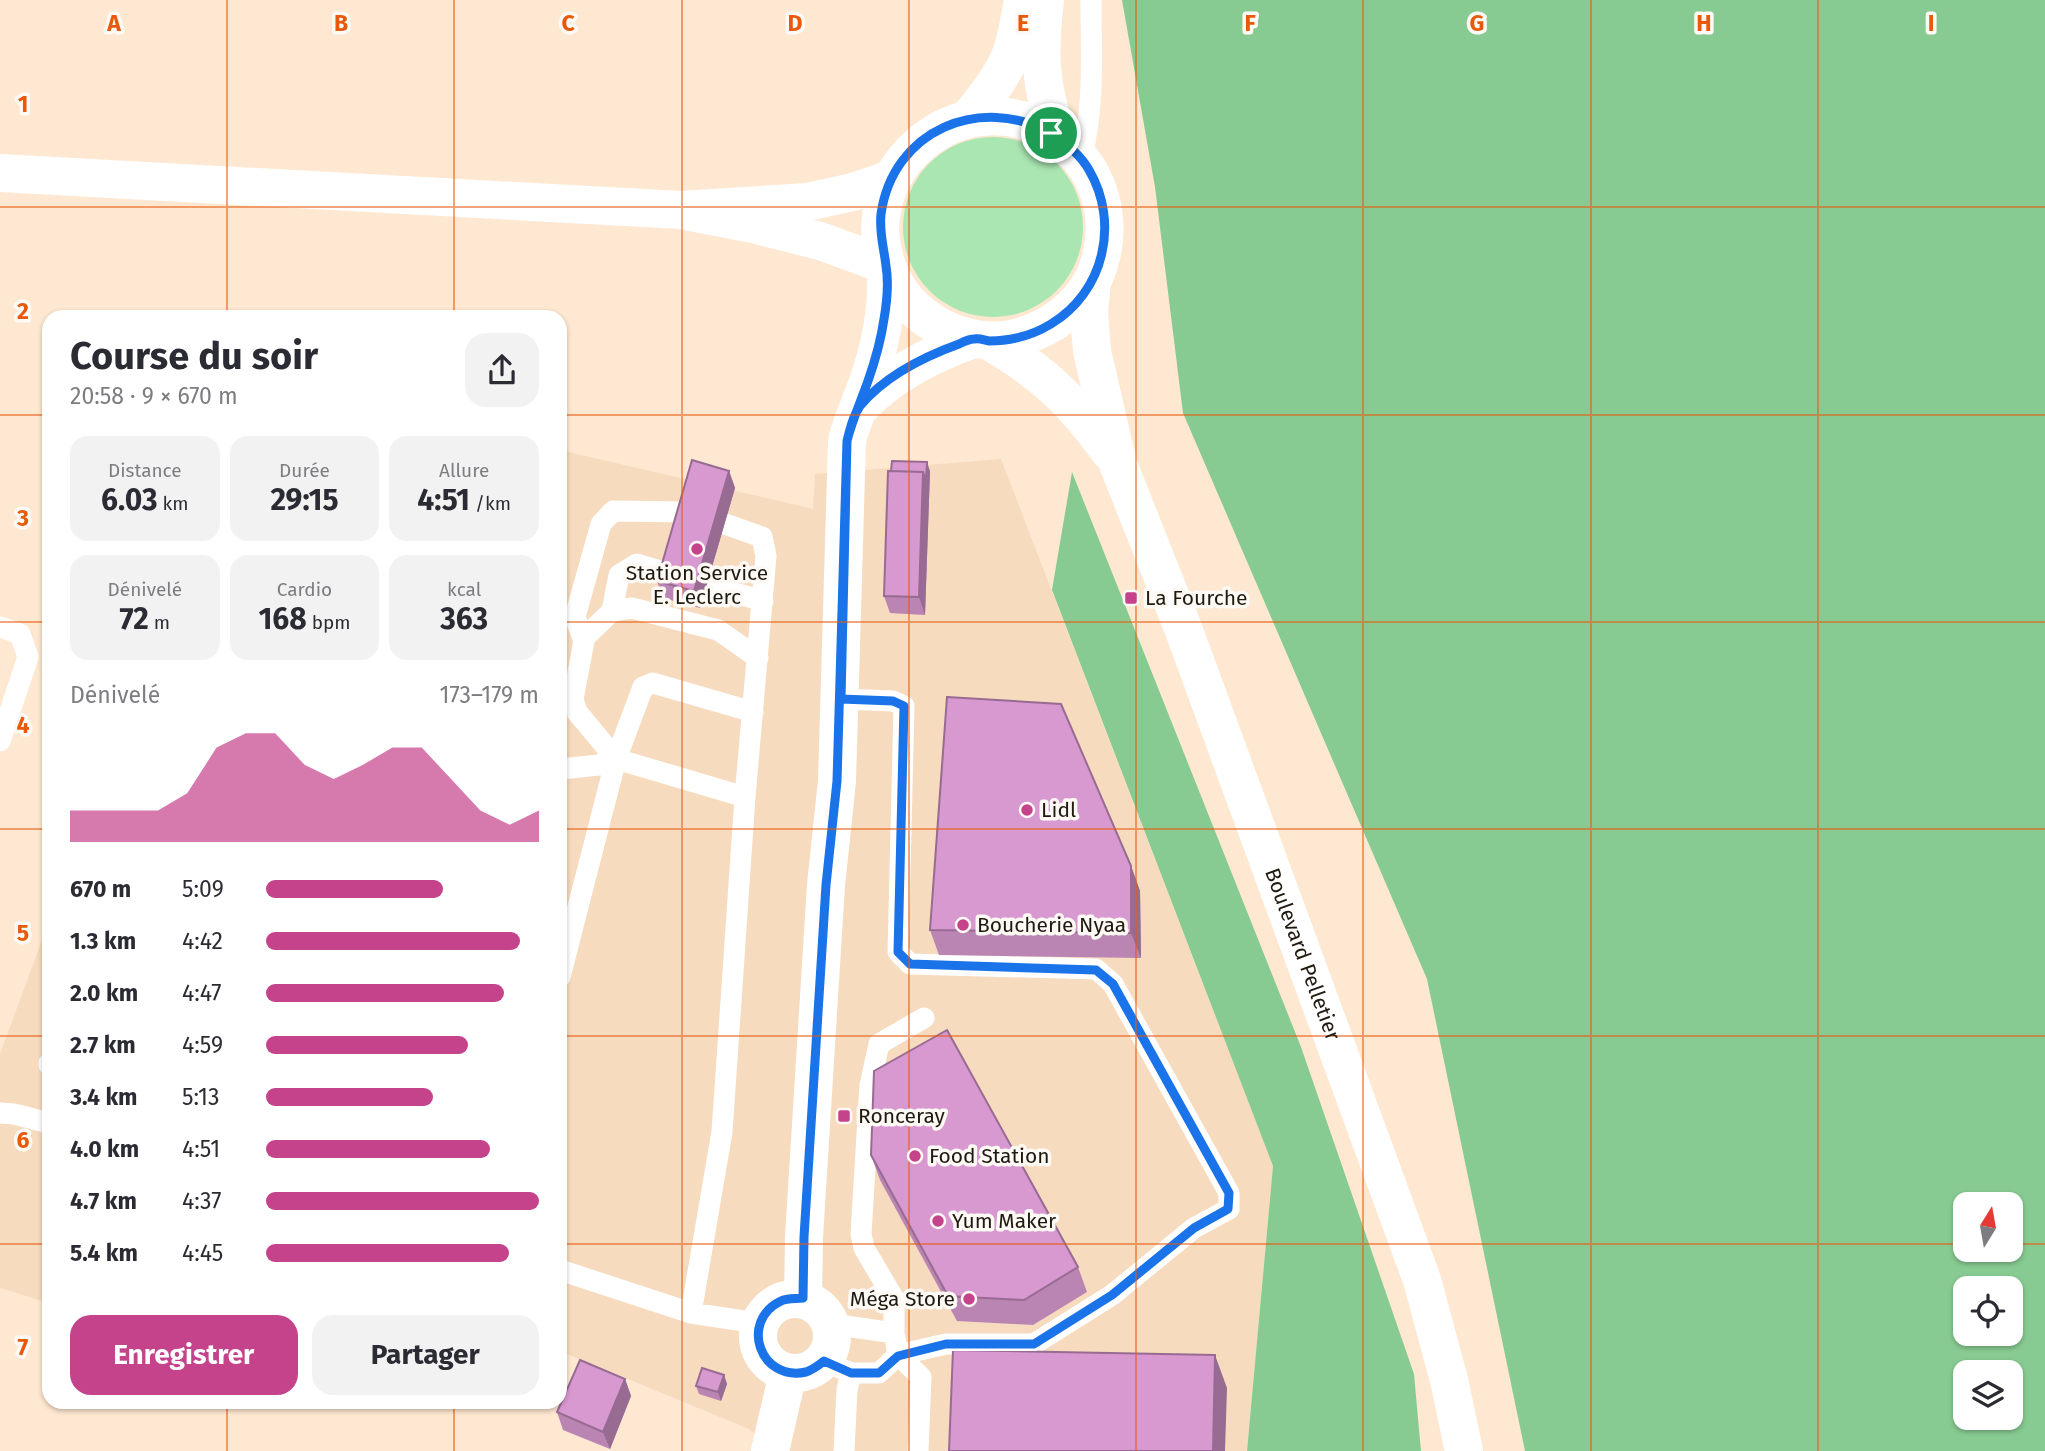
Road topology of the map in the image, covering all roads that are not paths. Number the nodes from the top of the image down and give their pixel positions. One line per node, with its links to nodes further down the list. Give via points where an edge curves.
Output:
1 (1023, 0): 4 (street, via 1010,57)
2 (1045, 0): 5 (street, via 1042,76)
3 (1091, 0): 5 (lane, via 1089,122)
4 (968, 119): 5 (street, via 996,116 1034,124); 7 (street, via 927,137)
5 (1070, 149): 10 (street, via 1096,184 1105,218 1102,254)
6 (0, 173): 8 (street)
7 (892, 179): 8 (street, via 807,202); 9 (street, via 881,221)
8 (681, 210): 9 (street, via 820,241)
9 (886, 265): 11 (street, via 901,293 923,316 943,329); 12 (street, via 887,302 881,337)
10 (1092, 281): 11 (street, via 1070,310 1049,325 1016,338); 13 (street, Boulevard Pelletier, via 1088,313 1092,351)
11 (981, 340): 12 (street, via 949,347 907,369 874,391); 13 (street, Boulevard Pelletier, via 1028,365 1066,397)
12 (858, 409): 23 (street, via 847,441)
13 (1118, 464): 45 (street, Boulevard Pelletier, via 1188,641 1422,1280)
14 (688, 512): 21 (lane, via 613,511 601,524 575,617)
15 (724, 524): 18 (lane, via 762,537 766,556)
16 (670, 574): 19 (lane, via 637,564 619,576)
17 (707, 585): 18 (lane)
18 (763, 601): 22 (lane)
19 (612, 611): 21 (lane); 22 (lane, via 632,608 718,630)
20 (0, 627): 25 (lane, via 20,634 28,657)
21 (583, 639): 26 (lane, via 573,699 577,712)
22 (758, 657): 24 (lane)
23 (841, 699): 34 (street); 39 (lane, via 893,701 904,706 898,952 910,964 1096,970 1113,984 1229,1193 1228,1209 1194,1228 1112,1295 1034,1344 946,1344)
24 (753, 712): 26 (lane, via 653,683 643,687); 28 (lane)
25 (0, 741)
26 (616, 759): 27 (lane); 28 (lane); 29 (lane)
27 (567, 768)
28 (745, 797): 35 (lane, via 722,1132)
29 (567, 950)
30 (924, 1018): 38 (lane, via 879,1044 870,1085 861,1234 864,1248 894,1299)
31 (0, 1113): 32 (lane)
32 (42, 1121)
33 (567, 1272): 35 (lane)
34 (803, 1298): 36 (street, via 821,1307); 37 (street, via 783,1300 767,1311)
35 (691, 1314): 37 (lane, via 744,1321)
36 (832, 1324): 38 (lane); 40 (street)
37 (758, 1329): 41 (street, via 760,1348 771,1365)
38 (894, 1333): 39 (lane)
39 (898, 1356): 40 (lane, via 879,1373); 44 (lane, via 921,1377)
40 (838, 1367): 41 (street); 43 (lane, via 847,1390)
41 (788, 1373): 42 (street)
42 (770, 1451)
43 (844, 1451)
44 (918, 1451)
45 (1464, 1451)

